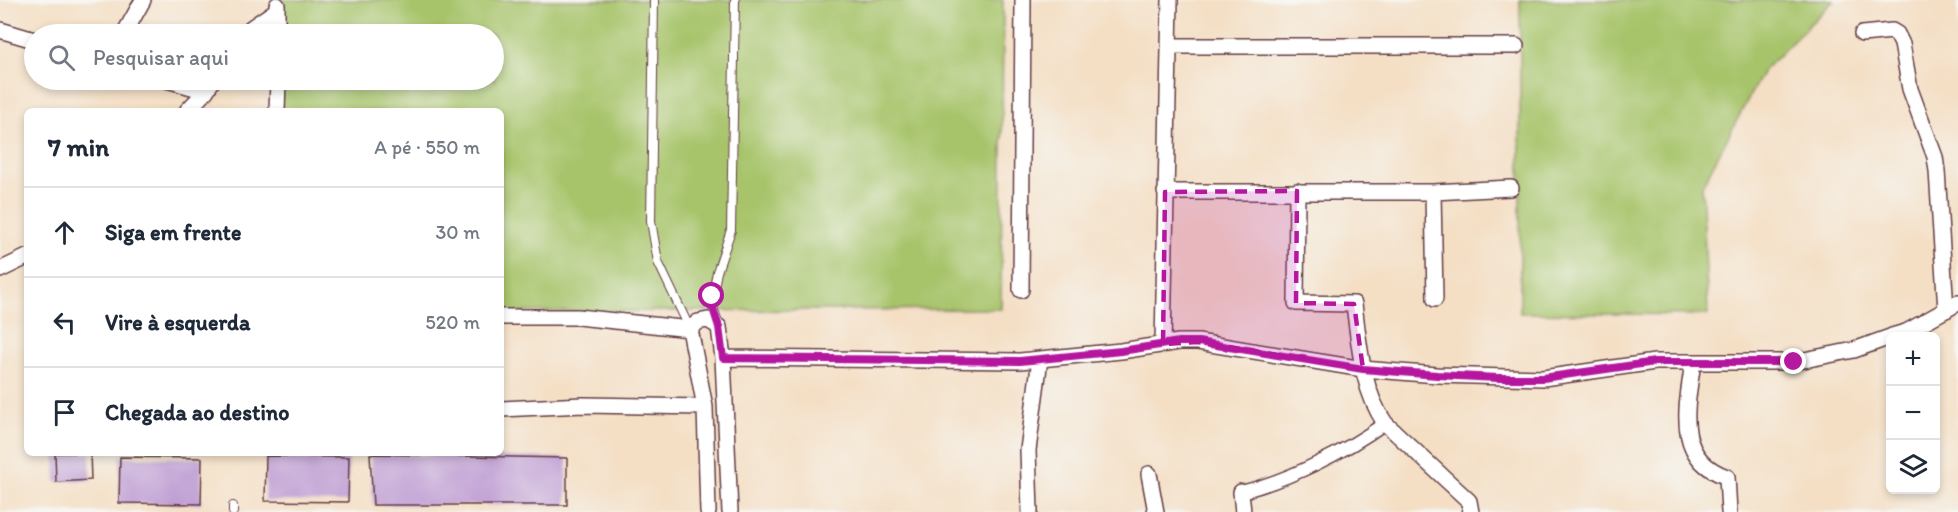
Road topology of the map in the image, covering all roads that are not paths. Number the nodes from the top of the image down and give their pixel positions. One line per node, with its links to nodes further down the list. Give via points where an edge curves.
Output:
1 (143, 0): 7 (street)
2 (654, 0): 30 (lane, via 651,220 658,262)
3 (735, 0): 29 (lane, via 731,230 711,302)
4 (1023, 0): 25 (street)
5 (1170, 0): 13 (street)
6 (277, 5): 8 (street); 9 (street)
7 (130, 24)
8 (256, 24)
9 (277, 24)
10 (0, 30): 12 (street)
11 (1862, 34): 27 (street, via 1892,31 1902,44 1910,89 1936,164)
12 (24, 37)
13 (1170, 46): 14 (street); 21 (street)
14 (1516, 46)
15 (206, 90): 17 (street)
16 (278, 90): 18 (street)
17 (190, 108)
18 (277, 108)
19 (1511, 188): 22 (street)
20 (1297, 191): 21 (street); 22 (street); 37 (street, via 1296,303 1354,304)
21 (1165, 192): 33 (street)
22 (1433, 192): 26 (street)
23 (24, 258): 24 (street)
24 (0, 270)
25 (1022, 290)
26 (1435, 299)
27 (1952, 307): 31 (street)
28 (504, 317): 30 (street, via 578,317)
29 (719, 327): 30 (street, via 708,320); 34 (street)
30 (690, 329): 38 (street)
31 (1906, 332)
32 (1886, 339): 36 (street, via 1854,350 1794,362)
33 (1163, 344): 35 (street); 37 (street, via 1198,342)
34 (723, 358): 35 (street); 44 (street)
35 (1040, 359): 45 (street, via 1028,450)
36 (1693, 362): 37 (street, via 1655,362 1543,378); 49 (street, via 1686,429 1692,448 1707,468 1727,477)
37 (1363, 369): 40 (street, via 1375,410)
38 (705, 407): 39 (street, via 583,405); 43 (street)
39 (504, 409)
40 (1385, 423): 42 (street, via 1356,444 1264,486); 48 (street, via 1470,501)
41 (1149, 474): 46 (street)
42 (1241, 492): 47 (street)
43 (708, 512)
44 (730, 512)
45 (1030, 512)
46 (1156, 512)
47 (1243, 512)
48 (1471, 512)
49 (1729, 512)

